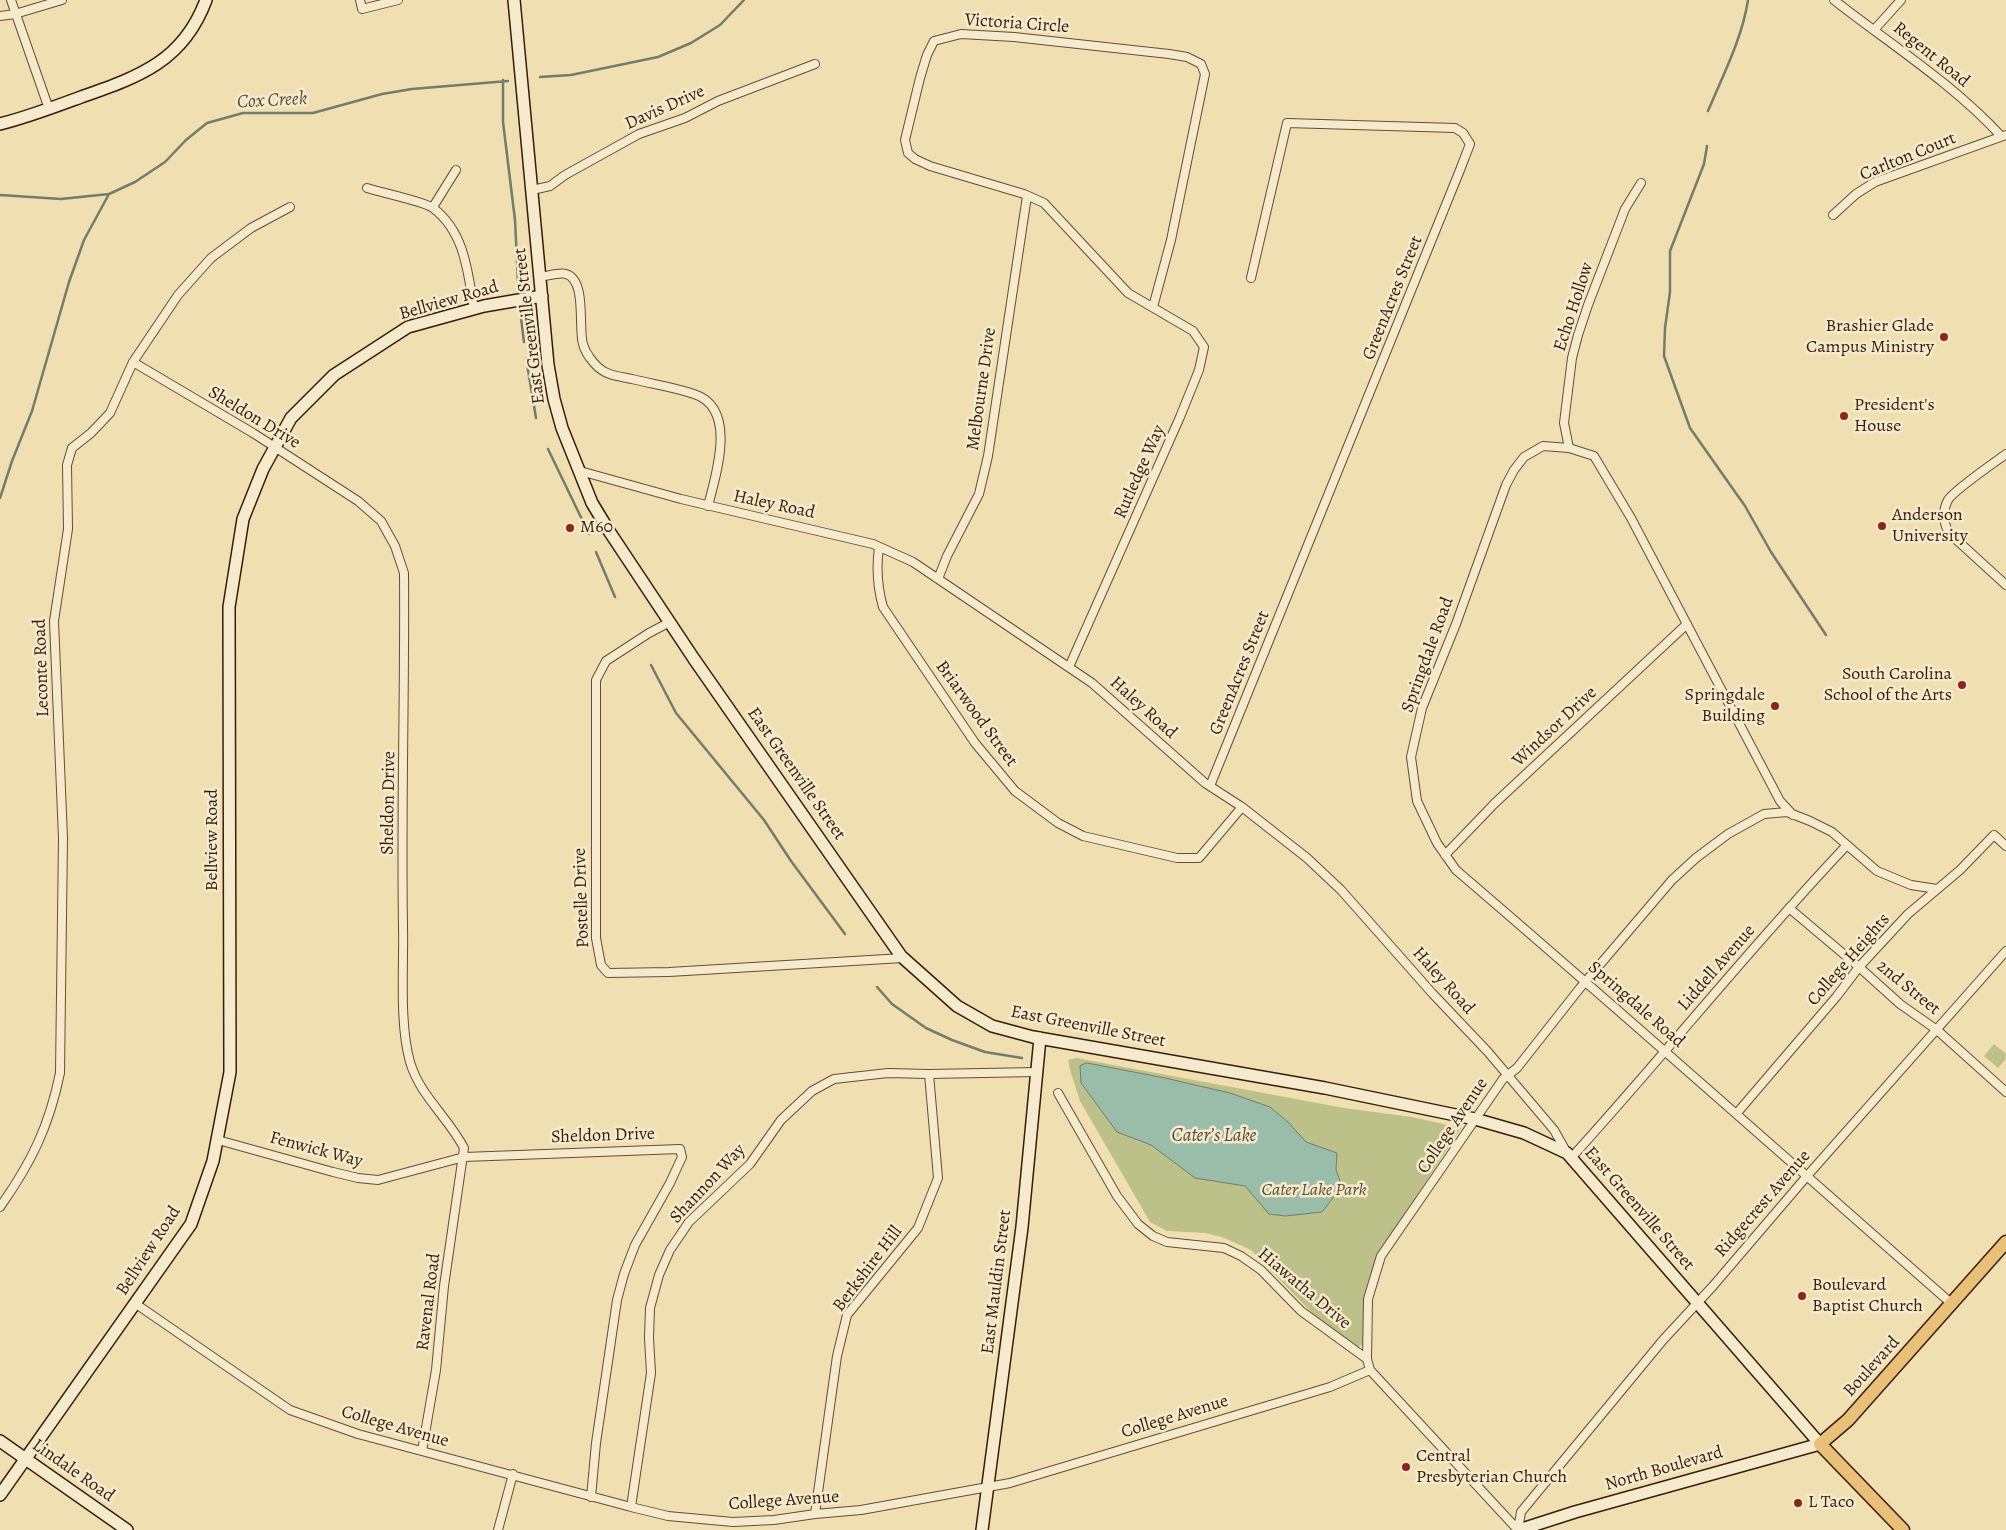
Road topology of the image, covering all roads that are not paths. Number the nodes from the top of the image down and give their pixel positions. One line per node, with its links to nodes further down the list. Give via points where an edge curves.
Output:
1 (11, 0): 9 (street)
2 (62, 0): 9 (street)
3 (206, 0): 13 (street, via 192,30 165,58 136,78)
4 (360, 0): 5 (street, via 362,9)
5 (398, 0)
6 (514, 0): 19 (street, East Greenville Street)
7 (1834, 0): 11 (street, Regent Road)
8 (1901, 0): 11 (street)
9 (15, 14): 10 (street); 13 (street)
10 (0, 16)
11 (1874, 30): 15 (street, Regent Road, via 1955,93)
12 (815, 64): 19 (street, Davis Drive, via 640,134 550,186)
13 (49, 109): 14 (street)
14 (0, 124)
15 (2003, 136): 23 (street, Carlton Court, via 1875,182)
16 (456, 170): 21 (street)
17 (1641, 183): 31 (street, Echo Hollow, via 1625,209 1578,335 1564,423)
18 (367, 188): 21 (street)
19 (532, 190): 24 (street, East Greenville Street)
20 (1027, 196): 27 (street, Victoria Circle, via 1044,203 1128,293); 27 (street, Victoria Circle, via 930,166 908,153 905,140 920,78 934,41 961,34 1014,37 1169,54 1201,64 1205,74 1171,240); 36 (street, Melbourne Drive, via 988,456 979,494)
21 (432, 207): 28 (street, via 449,225 464,250)
22 (290, 208): 29 (street, Leconte Road, via 251,228 211,258 178,295)
23 (1833, 215)
24 (540, 277): 26 (street, East Greenville Street); 34 (street, via 566,273 573,278 579,289 582,343 603,373 696,394 710,404 722,430)
25 (1251, 278): 41 (street, GreenAcres Street, via 1287,123 1455,128 1464,133 1470,144 1460,170)
26 (542, 296): 28 (street, Bellview Road); 33 (street, East Greenville Street, via 554,399)
27 (1153, 307): 40 (street, Rutledge Way, via 1193,331 1204,347 1199,370 1145,500)
28 (474, 309): 30 (street, Bellview Road, via 408,328 334,375 291,418)
29 (133, 362): 30 (street, Sheldon Drive); 68 (street, Leconte Road, via 110,414 72,448 67,465 68,529 54,621 63,838 60,1073 43,1135)
30 (275, 447): 63 (street, Bellview Road, via 243,519 229,608 230,1072); 66 (street, Sheldon Drive, via 358,501 381,521 404,572 402,902 405,1034 410,1062 420,1086 456,1133 464,1148)
31 (1569, 448): 39 (street, Springdale Road, via 1594,456); 46 (street, Springdale Road, via 1543,446 1524,457 1514,470 1422,708 1411,757 1417,801)
32 (2006, 454): 37 (street, via 1949,498 1943,523)
33 (580, 471): 34 (street, Haley Road); 38 (street, East Greenville Street, via 592,503)
34 (708, 506): 35 (street, Haley Road)
35 (879, 547): 36 (street, Haley Road, via 913,562); 42 (street, Briarwood Street, via 876,569 883,608 974,743 1015,791 1058,823 1083,836 1177,858 1199,858)
36 (938, 579): 40 (street, Haley Road)
37 (2006, 585)
38 (670, 622): 50 (street, East Greenville Street); 50 (street, Postelle Drive, via 606,661 596,680 596,938 601,965 608,973 634,973)
39 (1687, 624): 43 (street, Springdale Road, via 1780,801); 46 (street, Windsor Drive, via 1495,803)
40 (1069, 667): 41 (street, Haley Road, via 1092,683)
41 (1210, 786): 42 (street, Haley Road)
42 (1242, 808): 58 (street, Haley Road, via 1307,858 1341,890)
43 (1793, 815): 44 (street, College Avenue, via 1832,832); 52 (street, College Avenue, via 1787,812 1764,814 1734,830 1696,858 1672,880)
44 (1847, 845): 47 (street, College Avenue, via 1877,871 1911,885); 48 (street, Liddell Avenue)
45 (2006, 846): 47 (street, College Heights, via 1994,835)
46 (1445, 855): 52 (street, Springdale Road, via 1456,870)
47 (1937, 889): 51 (street, College Heights, via 1908,914)
48 (1789, 908): 51 (street, 2nd Street); 55 (street, Liddell Avenue)
49 (2006, 951): 53 (street, Ridgecrest Avenue)
50 (903, 958): 54 (street, East Greenville Street, via 957,1006 992,1026)
51 (1859, 967): 53 (street, 2nd Street, via 1900,1004); 61 (street, College Heights)
52 (1586, 982): 55 (street, Springdale Road); 58 (street, College Avenue, via 1517,1068)
53 (1938, 1030): 59 (street, 2nd Street); 67 (street, Ridgecrest Avenue)
54 (1040, 1038): 56 (street, East Mauldin Street); 62 (street, East Greenville Street, via 1325,1088)
55 (1666, 1051): 61 (street, Springdale Road); 65 (street, Liddell Avenue)
56 (1037, 1072): 57 (street, Shannon Way); 80 (street, East Mauldin Street, via 1022,1227)
57 (929, 1074): 83 (street, Shannon Way, via 888,1073 834,1079 812,1091 782,1120 750,1164 689,1222 670,1250 650,1308 651,1373); 84 (street, Berkshire Hill, via 938,1178 918,1228 847,1316 837,1356)
58 (1507, 1076): 62 (street, College Avenue); 65 (street, Haley Road, via 1554,1130)
59 (2006, 1092)
60 (1058, 1093): 73 (street, Hiawatha Drive, via 1117,1196 1138,1224 1167,1242 1224,1248 1241,1256 1261,1270 1302,1311)
61 (1737, 1113): 67 (street, Springdale Road)
62 (1475, 1119): 65 (street, East Greenville Street, via 1524,1133); 73 (street, College Avenue, via 1381,1256 1368,1299)
63 (218, 1140): 66 (street, Fenwick Way, via 333,1172 378,1180); 71 (street, Bellview Road, via 191,1224)
64 (676, 1148): 66 (street, Sheldon Drive); 82 (street, Shannon Way, via 682,1151 682,1157 635,1245 617,1300)
65 (1569, 1156): 70 (street, East Greenville Street)
66 (464, 1157): 77 (street, Ravenal Road, via 444,1286 436,1370)
67 (1807, 1176): 70 (street, Ridgecrest Avenue); 72 (street, Springdale Road)
68 (0, 1208)
69 (2006, 1242): 72 (main road, Boulevard)
70 (1697, 1303): 76 (street, East Greenville Street); 88 (street, Ridgecrest Avenue, via 1521,1512)
71 (136, 1304): 77 (street, College Avenue, via 290,1410 358,1434); 78 (street, Bellview Road)
72 (1952, 1304): 76 (main road, Boulevard, via 1848,1420)
73 (1367, 1360): 74 (street, College Avenue)
74 (1370, 1370): 80 (street, College Avenue, via 1330,1387); 88 (street)
75 (0, 1441): 78 (street, Lindale Road)
76 (1820, 1444): 88 (street, North Boulevard); 89 (main road, East Greenville Street)
77 (422, 1450): 79 (street, College Avenue)
78 (26, 1459): 81 (street, Bellview Road); 85 (street, Lindale Road)
79 (513, 1474): 82 (street, College Avenue); 86 (street)
80 (988, 1487): 84 (street, College Avenue, via 860,1510); 87 (street, East Mauldin Street)
81 (0, 1495)
82 (591, 1497): 83 (street, College Avenue)
83 (631, 1508): 84 (street, College Avenue, via 668,1516 733,1522)
84 (815, 1514)
85 (127, 1530)
86 (498, 1530)
87 (982, 1530)
88 (1518, 1530)
89 (1903, 1530)

